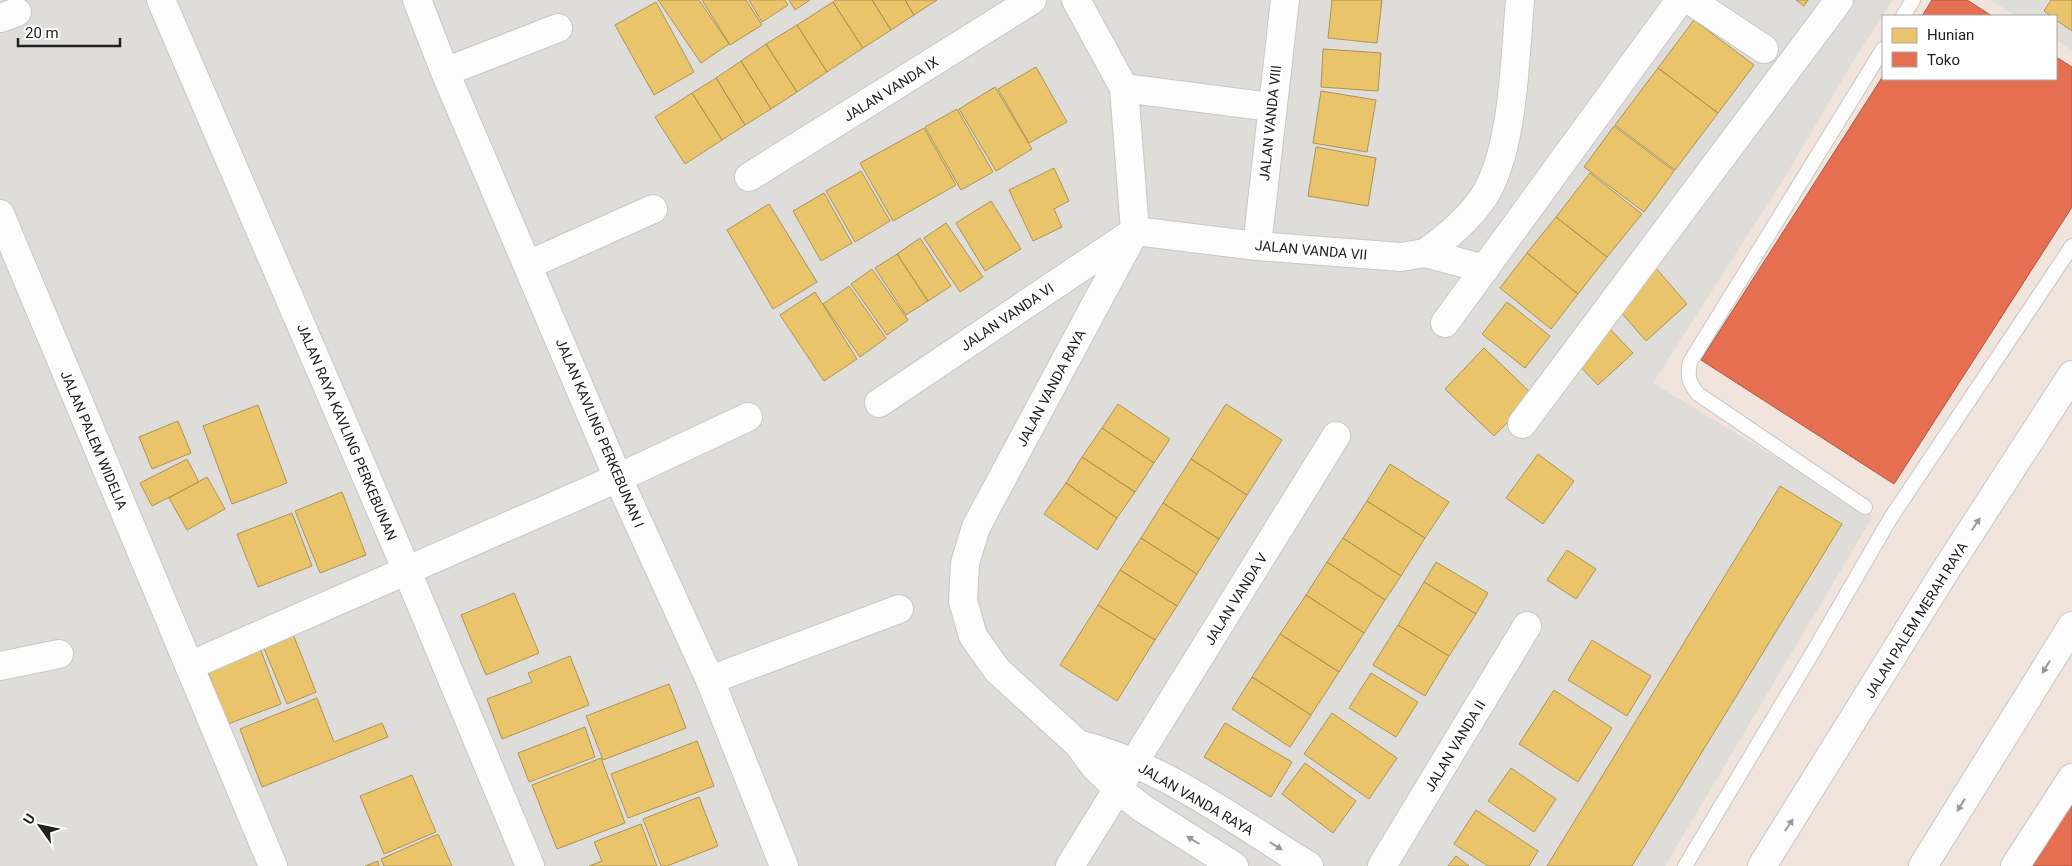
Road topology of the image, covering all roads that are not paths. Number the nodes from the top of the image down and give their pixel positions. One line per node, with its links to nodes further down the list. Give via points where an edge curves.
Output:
1 (161, 0): 35 (street, JALAN RAYA KAVLING PERKEBUNAN)
2 (417, 0): 15 (street, JALAN KAVLING PERKEBUNAN I)
3 (1032, 0): 18 (street, JALAN VANDA IX)
4 (1076, 0): 16 (street)
5 (1285, 0): 17 (street, JALAN VANDA VIII)
6 (1520, 0): 24 (street, via 1509,123 1496,166 1484,196 1465,221)
7 (1680, 0): 26 (street)
8 (1690, 0): 13 (street)
9 (1839, 0): 31 (street)
10 (1914, 0): 11 (lane)
11 (1904, 15)
12 (558, 28): 15 (street)
13 (1764, 49)
14 (1882, 51): 34 (lane, via 1690,362 1688,374 1689,383 1698,394)
15 (445, 72): 25 (street, JALAN KAVLING PERKEBUNAN I)
16 (1124, 88): 17 (street); 21 (street)
17 (1271, 107): 22 (street, JALAN VANDA VIII)
18 (749, 177)
19 (653, 209): 25 (street)
20 (0, 214): 41 (street, JALAN PALEM WIDELIA)
21 (1135, 231): 22 (street, JALAN VANDA VII); 29 (street, JALAN VANDA VI); 43 (street, JALAN VANDA RAYA, via 976,527 965,563 963,601 973,636 997,670)
22 (1257, 246): 24 (street, JALAN VANDA VII, via 1401,257)
23 (2072, 246): 54 (lane, via 1890,519)
24 (1425, 253): 26 (street, JALAN VANDA VII)
25 (528, 265): 33 (street, JALAN KAVLING PERKEBUNAN I)
26 (1485, 269): 27 (street)
27 (1446, 323)
28 (2072, 375): 55 (street, JALAN PALEM MERAH RAYA, one-way to 28, via 1944,573)
29 (879, 403)
30 (748, 417): 33 (street)
31 (1522, 424)
32 (1336, 436): 44 (street, JALAN VANDA V)
33 (618, 478): 35 (street); 42 (street, JALAN KAVLING PERKEBUNAN I)
34 (1865, 507)
35 (407, 571): 41 (street); 48 (street, JALAN RAYA KAVLING PERKEBUNAN)
36 (899, 609): 42 (street)
37 (1527, 626): 53 (street, JALAN VANDA II)
38 (2072, 626): 56 (street, one-way to 56)
39 (59, 654): 40 (street)
40 (0, 666)
41 (189, 666): 47 (street, JALAN PALEM WIDELIA)
42 (710, 680): 49 (street, JALAN KAVLING PERKEBUNAN I)
43 (1078, 744): 44 (street, JALAN VANDA RAYA, via 1108,751); 46 (street, JALAN VANDA RAYA, via 1095,767)
44 (1135, 763): 46 (street, JALAN VANDA V); 52 (street, JALAN VANDA RAYA, one-way to 52, via 1155,771)
45 (2072, 778): 57 (street)
46 (1118, 789): 50 (street, JALAN VANDA V); 51 (street, JALAN VANDA RAYA, one-way to 46, via 1142,808)
47 (273, 866)
48 (530, 866)
49 (784, 866)
50 (1070, 866)
51 (1234, 866)
52 (1309, 866)
53 (1382, 866)
54 (1685, 866)
55 (1762, 866)
56 (1923, 866)
57 (2015, 866)

